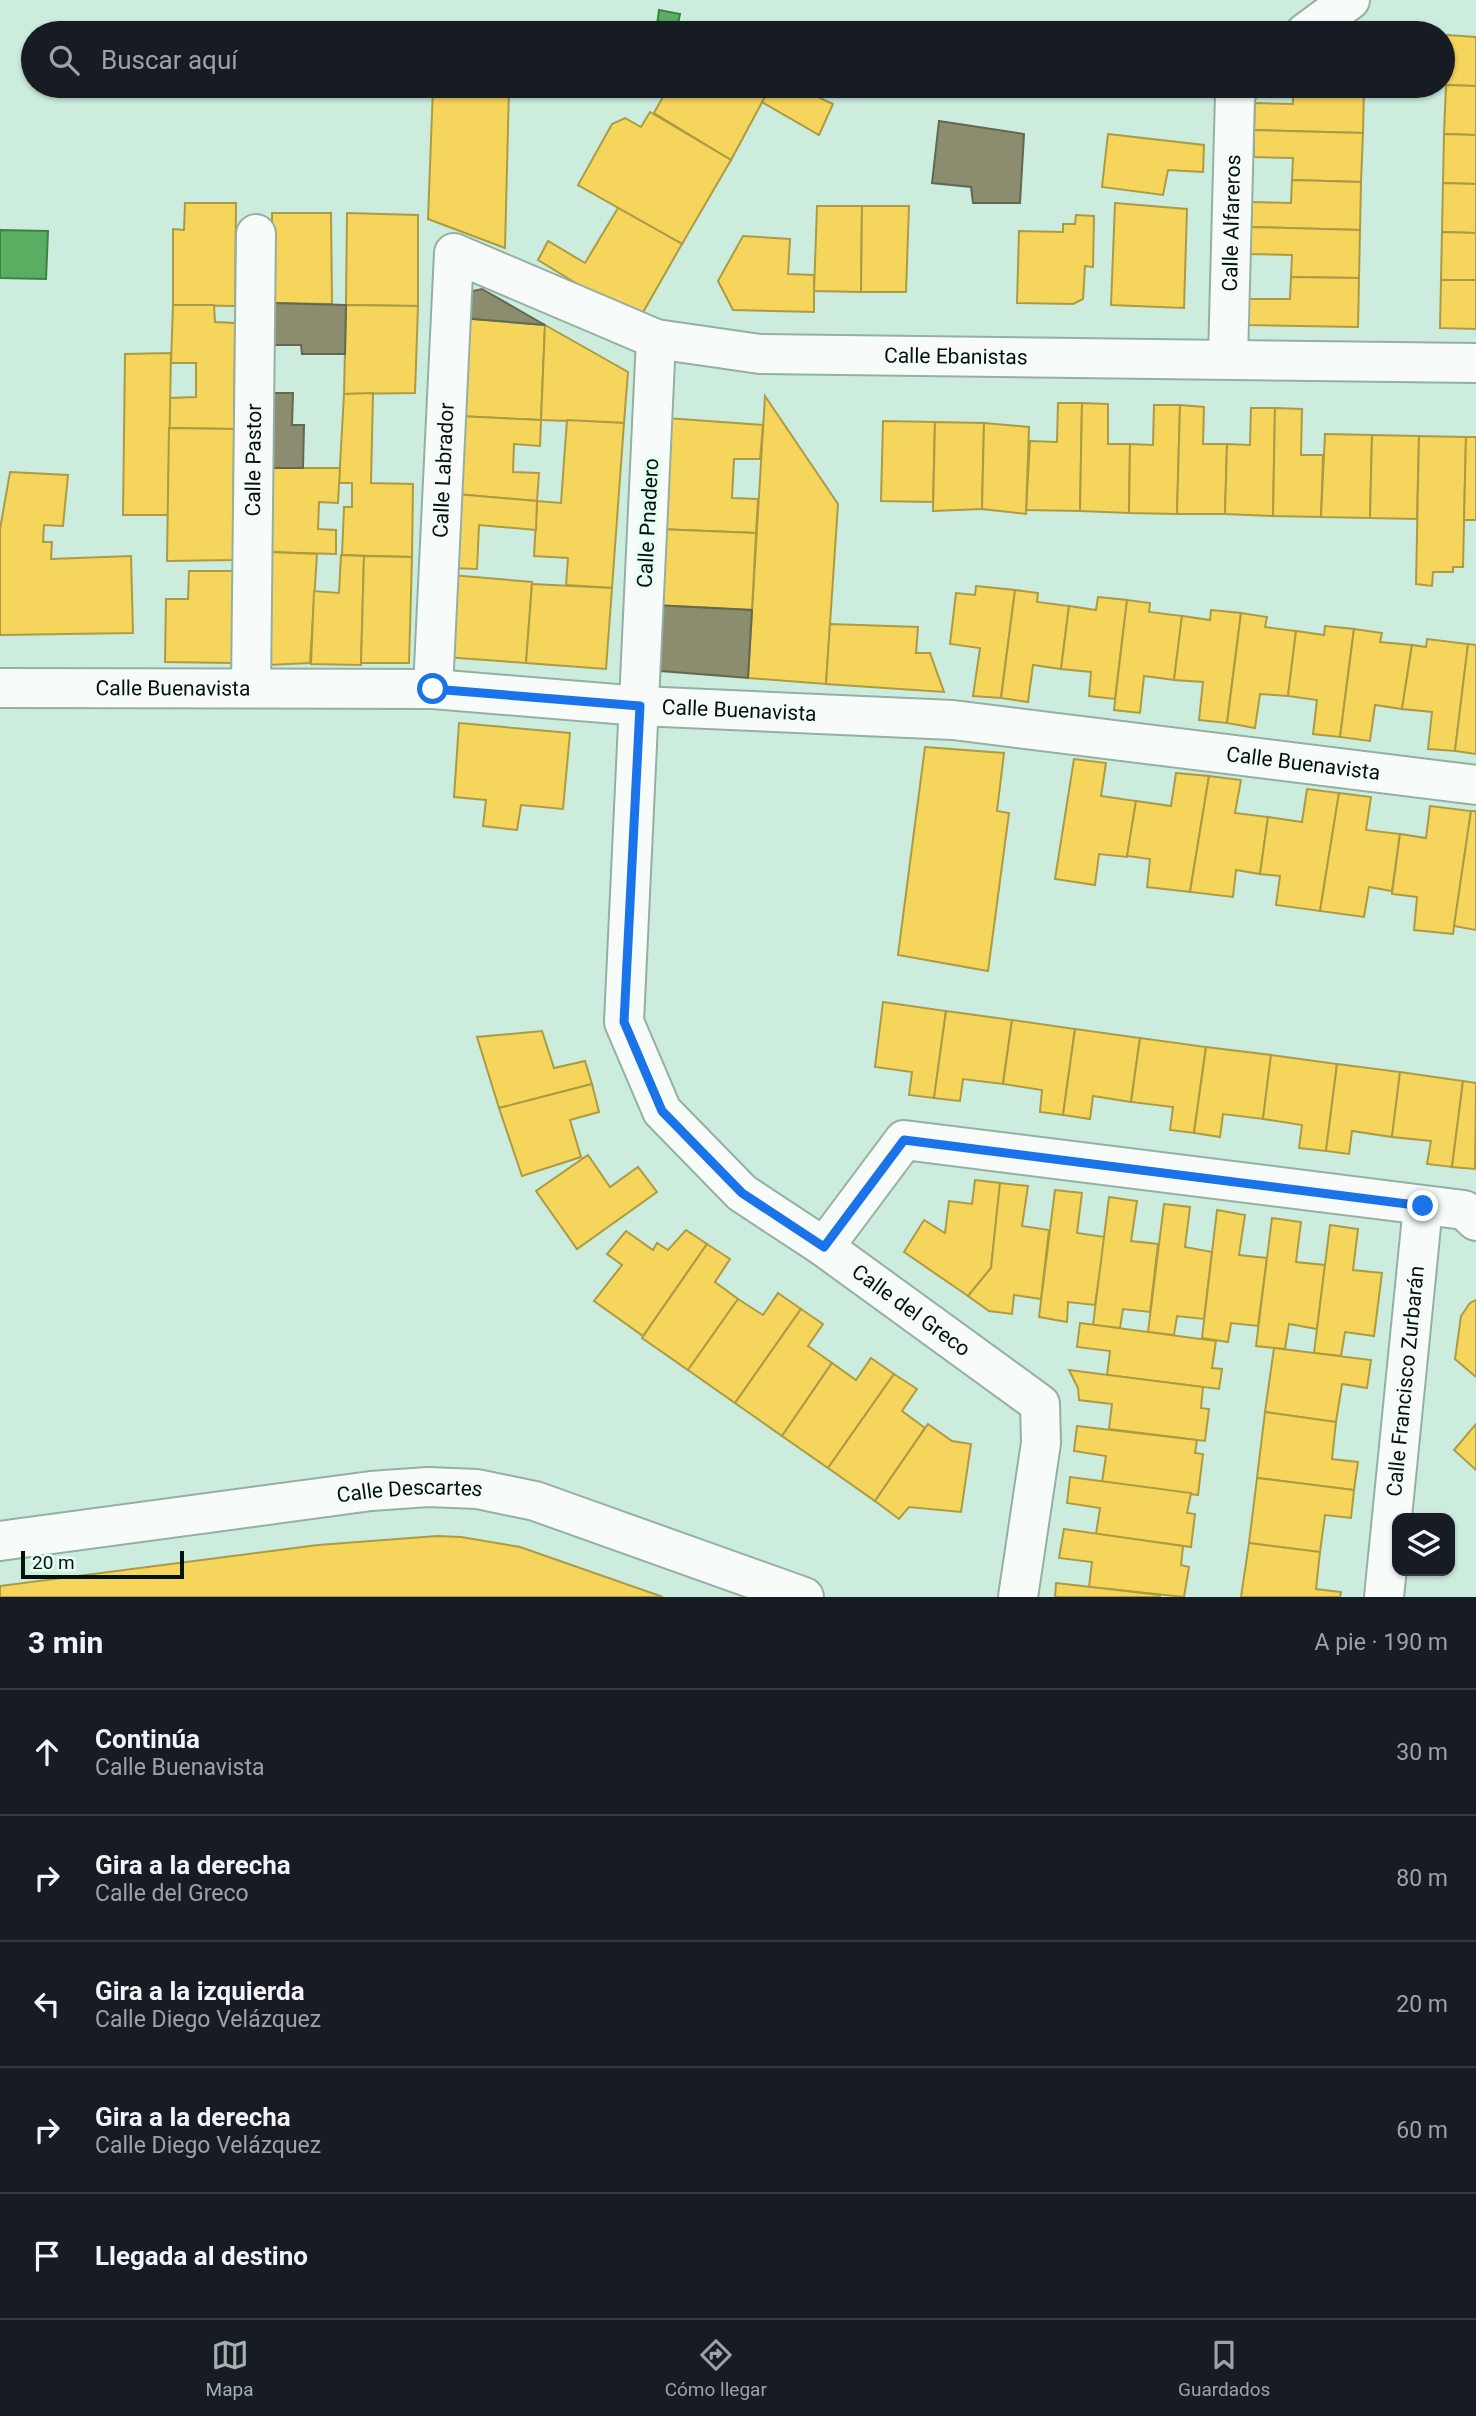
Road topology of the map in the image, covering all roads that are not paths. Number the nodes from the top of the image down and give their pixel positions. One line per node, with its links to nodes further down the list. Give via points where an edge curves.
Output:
1 (1350, 0): 2 (street)
2 (1321, 21)
3 (1235, 98): 7 (street, Calle Alfareros)
4 (256, 234): 10 (street, Calle Pastor)
5 (454, 253): 6 (street, Calle Ebanistas); 11 (street, Calle Labrador)
6 (656, 339): 7 (street, Calle Ebanistas, via 760,354); 12 (street, Calle Pnadero)
7 (1228, 359): 8 (street, Calle Ebanistas)
8 (1476, 363)
9 (0, 688): 10 (street, Calle Buenavista)
10 (251, 688): 11 (street, Calle Buenavista)
11 (433, 689): 12 (street, Calle Buenavista)
12 (640, 706): 13 (street, Calle Buenavista, via 953,720); 16 (street, Calle del Greco, via 624,1022 662,1111 742,1193)
13 (1476, 785)
14 (1423, 1206): 15 (street, via 1464,1210); 16 (street, via 904,1140); 20 (street, Calle Francisco Zurbarán)
15 (1476, 1221)
16 (824, 1247): 19 (street, Calle del Greco, via 1040,1404 1041,1443)
17 (0, 1541): 18 (street, Calle Descartes, via 371,1491 477,1489 535,1501)
18 (804, 1597)
19 (1018, 1597)
20 (1384, 1597)

